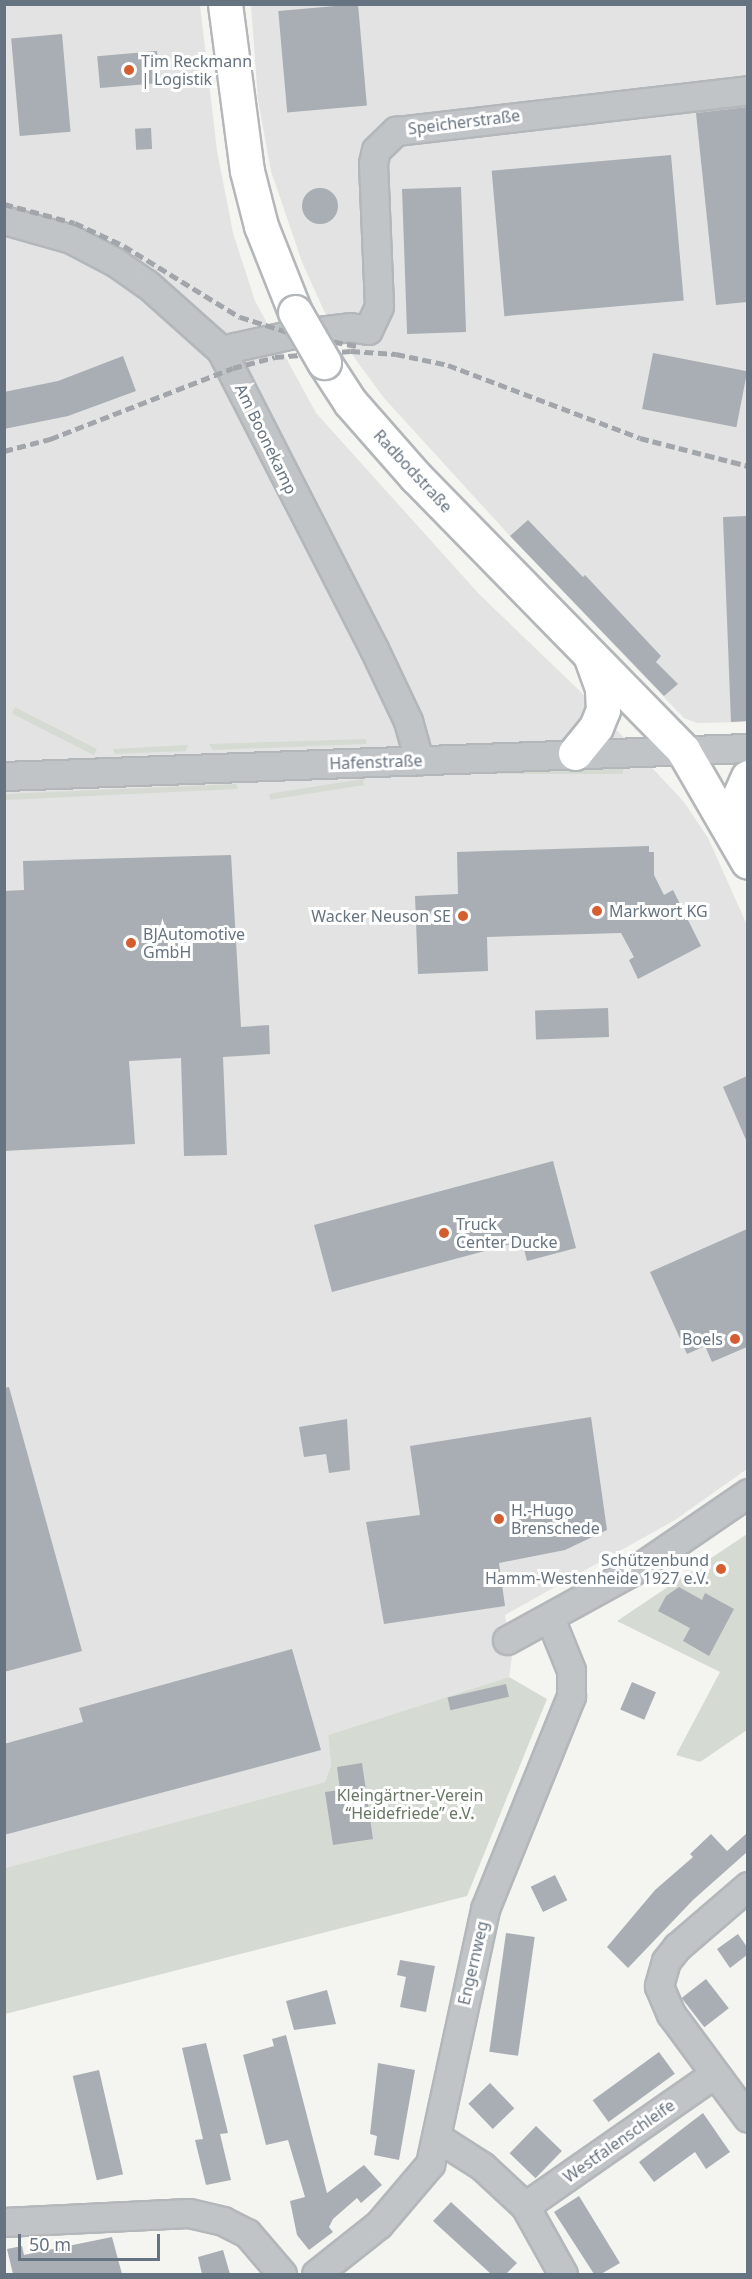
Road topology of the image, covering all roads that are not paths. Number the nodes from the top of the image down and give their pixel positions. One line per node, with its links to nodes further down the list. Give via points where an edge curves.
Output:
1 (225, 4): 5 (main road, Radbodstraße, bridge, via 244,160 261,226 295,312 350,402 416,477)
2 (747, 90): 4 (street, Speicherstraße, via 396,131 376,150 373,163 379,306 368,330 350,327 305,333)
3 (4, 220): 4 (street, Am Boonekamp, via 71,238 116,262 147,284)
4 (221, 350): 9 (street, Am Boonekamp, via 374,649 408,721)
5 (590, 654): 7 (main road, Radbodstraße); 8 (main road, via 602,688 603,710 596,727)
6 (747, 748): 7 (street, Hafenstraße)
7 (683, 750): 8 (street, Hafenstraße); 12 (main road, Radbodstraße)
8 (575, 753): 9 (street, Hafenstraße)
9 (419, 760): 10 (street, Hafenstraße)
10 (4, 776)
11 (747, 777): 12 (main road, via 738,799)
12 (744, 855)
13 (747, 1494): 14 (street, via 640,1567)
14 (550, 1618): 15 (street); 19 (street, Engernweg, via 571,1670 571,1696 485,1909)
15 (507, 1640)
16 (747, 1886): 17 (street, via 677,1947 660,1975 661,1998)
17 (713, 2075): 18 (street); 20 (street, Westfalenschleife)
18 (747, 2118)
19 (438, 2138): 20 (street, via 482,2166); 23 (street, Engernweg, via 430,2164 412,2189 379,2224)
20 (525, 2206): 24 (street)
21 (4, 2222): 22 (street, via 189,2213 223,2221 247,2233)
22 (282, 2274)
23 (316, 2274)
24 (563, 2274)

